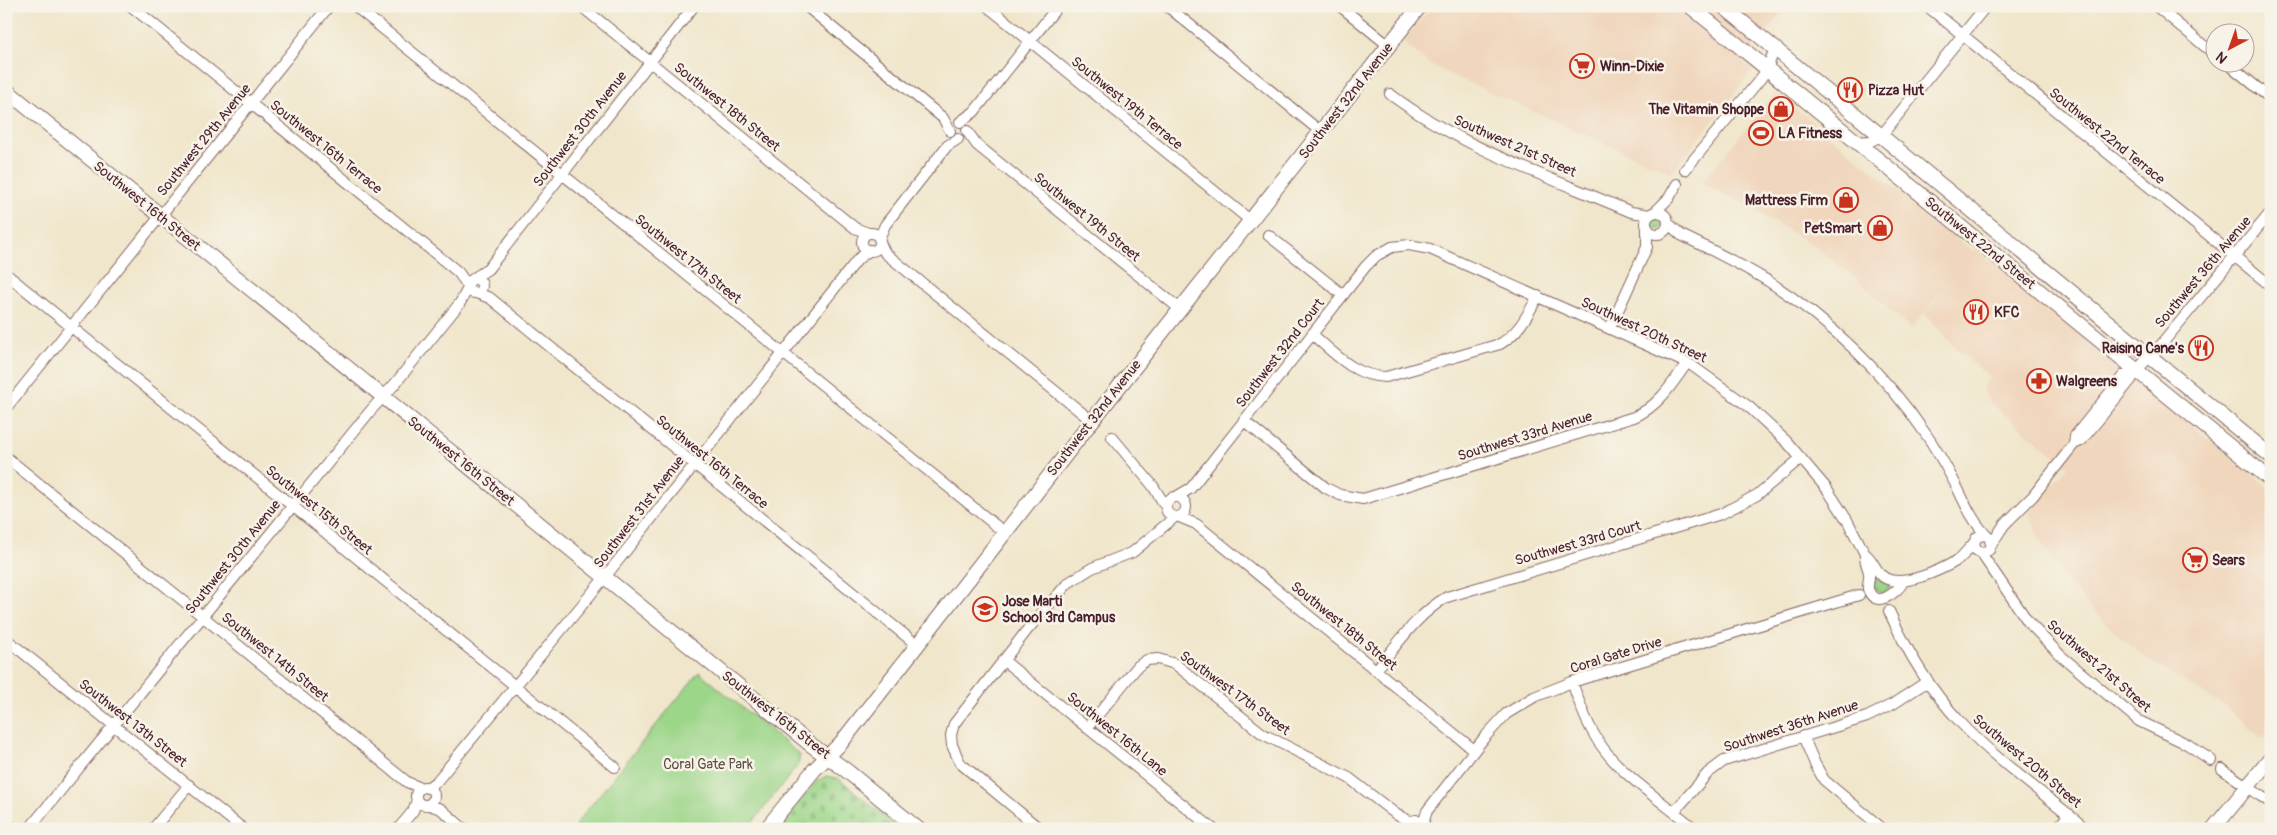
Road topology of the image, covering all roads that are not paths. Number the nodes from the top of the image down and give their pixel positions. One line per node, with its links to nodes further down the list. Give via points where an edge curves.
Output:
1 (131, 6): 28 (street, Southwest 16th Terrace)
2 (329, 6): 28 (street, Southwest 29th Avenue)
3 (355, 6): 34 (street, Southwest 17th Street)
4 (581, 6): 22 (street, Southwest 18th Street)
5 (694, 6): 22 (street, Southwest 30th Avenue)
6 (806, 6): 29 (street)
7 (986, 6): 18 (street, Southwest 19th Terrace)
8 (1058, 6): 18 (street)
9 (1167, 6): 30 (street)
10 (1340, 6): 19 (street)
11 (1420, 6): 19 (street, Southwest 32nd Avenue)
12 (1690, 6): 23 (street, Southwest 22nd Street)
13 (1723, 6): 21 (street, Southwest 22nd Street)
14 (1927, 6): 17 (street, Southwest 22nd Terrace)
15 (1986, 6): 17 (street)
16 (2156, 6): 20 (street)
17 (1963, 36): 31 (street); 53 (street, Southwest 22nd Terrace)
18 (1030, 42): 29 (street); 42 (street, Southwest 19th Terrace)
19 (1389, 46): 30 (street, Southwest 32nd Avenue)
20 (2204, 46)
21 (1775, 48): 23 (street); 31 (street, Southwest 22nd Street)
22 (649, 62): 34 (street, Southwest 30th Avenue); 44 (street, Southwest 18th Street)
23 (1767, 69): 32 (street, Southwest 22nd Street); 33 (street)
24 (2238, 72): 27 (street)
25 (6, 90): 40 (street, Southwest 16th Street)
26 (1390, 94): 38 (street, Southwest 21st Street, via 1422,117 1459,137)
27 (2271, 99)
28 (251, 103): 40 (street, Southwest 29th Avenue); 55 (street, Southwest 16th Terrace)
29 (959, 131): 48 (street); 59 (street, Southwest 19th Street)
30 (1321, 132): 42 (street, Southwest 32nd Avenue)
31 (1881, 136): 32 (street, via 1871,141); 64 (street, Southwest 22nd Street)
32 (1856, 142): 66 (street, Southwest 22nd Street)
33 (1685, 170)
34 (562, 175): 55 (street, Southwest 30th Avenue); 63 (street, Southwest 17th Street)
35 (1677, 184): 36 (street)
36 (1669, 198): 39 (street); 41 (street)
37 (2271, 212): 53 (street, Southwest 36th Avenue)
38 (1634, 213): 39 (street, Southwest 21st Street); 43 (street, Southwest 21st Street)
39 (1652, 214): 41 (street, via 1661,214); 43 (street, via 1646,220)
40 (160, 217): 60 (street, Southwest 29th Avenue); 67 (street, Southwest 16th Street)
41 (1667, 220): 45 (street, via 1666,229); 46 (street, Southwest 21st Street)
42 (1251, 221): 59 (street, Southwest 32nd Avenue)
43 (1647, 227): 45 (street, via 1652,233); 51 (street)
44 (855, 228): 48 (street, Southwest 18th Street); 50 (street, Southwest 18th Street)
45 (1660, 234): 46 (street, Southwest 21st Street); 51 (street)
46 (1681, 234): 87 (street, Southwest 21st Street, via 1777,288 1858,354 1925,433 1948,471)
47 (1268, 235): 57 (street)
48 (875, 237): 50 (street, via 864,237); 50 (street, via 878,248); 52 (street)
49 (1400, 246): 57 (street, Southwest 32nd Court, via 1373,258); 58 (street, Southwest 20th Street, via 1418,246 1437,252)
50 (867, 247): 52 (street); 63 (street, Southwest 31st Avenue)
51 (1646, 247): 61 (street)
52 (885, 253): 69 (street)
53 (2234, 256): 56 (street, Southwest 22nd Terrace); 64 (street, Southwest 36th Avenue)
54 (6, 274): 60 (street, Southwest 15th Street)
55 (475, 286): 67 (street, Southwest 30th Avenue); 75 (street, Southwest 16th Terrace)
56 (2271, 286)
57 (1343, 295): 62 (street, Southwest 32nd Court)
58 (1538, 296): 61 (street, Southwest 20th Street); 62 (street, via 1521,325 1500,344 1386,377 1355,369)
59 (1180, 309): 69 (street, Southwest 32nd Avenue)
60 (72, 327): 68 (street, Southwest 29th Avenue); 80 (street, Southwest 15th Street)
61 (1610, 328): 65 (street, Southwest 20th Street)
62 (1312, 334): 70 (street, Southwest 32nd Court)
63 (783, 353): 75 (street, Southwest 31st Avenue); 86 (street, Southwest 17th Street)
64 (2150, 357): 66 (street, Southwest 36th Avenue); 72 (street, Southwest 22nd Street)
65 (1688, 363): 70 (street, Southwest 33rd Avenue, via 1648,411 1379,496 1348,498 1326,488); 74 (street, Southwest 20th Street, via 1754,410)
66 (2136, 370): 76 (street, Southwest 22nd Street); 87 (street, via 2124,375 2033,496)
67 (383, 397): 80 (street, Southwest 30th Avenue); 89 (street, Southwest 16th Street)
68 (6, 408)
69 (1092, 421): 86 (street, Southwest 32nd Avenue)
70 (1244, 422): 78 (street, Southwest 32nd Court)
71 (1112, 437): 77 (street)
72 (2271, 456)
73 (6, 457): 93 (street, Southwest 14th Street)
74 (1801, 458): 88 (street, Southwest 20th Street, via 1838,505); 97 (street, Southwest 33rd Court, via 1757,495 1721,514 1447,597 1425,613)
75 (694, 465): 89 (street, Southwest 31st Avenue); 95 (street, Southwest 16th Terrace)
76 (2271, 480)
77 (1153, 486): 79 (street); 82 (street)
78 (1191, 488): 79 (street, Southwest 32nd Court); 81 (street, Southwest 32nd Court)
79 (1175, 497): 81 (street, via 1182,499); 82 (street, via 1168,501)
80 (292, 506): 93 (street, Southwest 30th Avenue); 100 (street, Southwest 15th Street)
81 (1186, 506): 83 (street, via 1184,514); 84 (street, Southwest 18th Street)
82 (1166, 508): 83 (street, via 1170,515); 85 (street)
83 (1177, 517): 84 (street, Southwest 18th Street); 85 (street)
84 (1196, 524): 97 (street, Southwest 18th Street)
85 (1158, 530): 96 (street, via 1133,552 1092,568 1068,583)
86 (1005, 533): 95 (street, Southwest 32nd Avenue)
87 (1983, 544): 90 (street, via 1965,559 1960,558); 107 (street, Southwest 21st Street, via 1993,567 2029,623 2060,655 2139,720)
88 (1865, 554): 90 (street, Southwest 20th Street, via 1880,574); 90 (street, Southwest 20th Street, via 1868,587 1875,598 1888,598)
89 (605, 577): 100 (street, Southwest 31st Avenue); 105 (street, Southwest 16th Street)
90 (1903, 582)
91 (1859, 595): 99 (street, Coral Gate Drive)
92 (1889, 611): 98 (street, Southwest 20th Street)
93 (203, 616): 101 (street, Southwest 30th Avenue); 112 (street, Southwest 14th Street)
94 (6, 639): 101 (street, Southwest 13th Street)
95 (917, 645): 105 (street, Southwest 32nd Avenue, via 841,744)
96 (1004, 660): 102 (street, Southwest 16th Lane); 128 (street, via 958,719 951,740 956,758 965,768)
97 (1376, 670): 104 (street, Southwest 18th Street)
98 (1928, 681): 103 (street, Southwest 36th Avenue, via 1876,713); 116 (street, Southwest 20th Street, via 1979,741)
99 (1572, 682): 104 (street, Coral Gate Drive, via 1513,709); 115 (street, via 1588,723 1606,752)
100 (516, 686): 108 (street, Southwest 15th Street); 112 (street, Southwest 31st Avenue)
101 (113, 724): 110 (street, Southwest 13th Street); 121 (street, Southwest 30th Avenue)
102 (1087, 728): 118 (street, Southwest 17th Street, via 1134,670 1147,660 1170,661 1263,734 1349,778); 129 (street, Southwest 16th Lane)
103 (1802, 736): 115 (street, Southwest 36th Avenue, via 1717,765); 131 (street, via 1824,780)
104 (1474, 750): 114 (street, Coral Gate Drive)
105 (828, 756): 126 (street, Southwest 32nd Avenue); 127 (street, Southwest 16th Street)
106 (2271, 758): 111 (street)
107 (2210, 760)
108 (615, 767)
109 (2222, 769): 111 (street)
110 (189, 785): 122 (street); 123 (street, Southwest 13th Street)
111 (2247, 787): 113 (street); 134 (street)
112 (425, 796): 124 (street); 125 (street)
113 (2271, 803)
114 (1427, 811): 118 (street, Coral Gate Drive); 119 (street, Coral Gate Drive)
115 (1674, 812): 130 (street)
116 (2070, 814): 132 (street); 133 (street, Southwest 20th Street)
117 (6, 822): 120 (street)
118 (1408, 824): 119 (street, via 1419,822)
119 (1422, 828)
120 (14, 829)
121 (28, 829)
122 (153, 829)
123 (243, 829)
124 (398, 829)
125 (464, 829)
126 (766, 829)
127 (918, 829)
128 (1040, 829)
129 (1213, 829)
130 (1695, 829)
131 (1883, 829)
132 (2057, 829)
133 (2086, 829)
134 (2213, 829)

